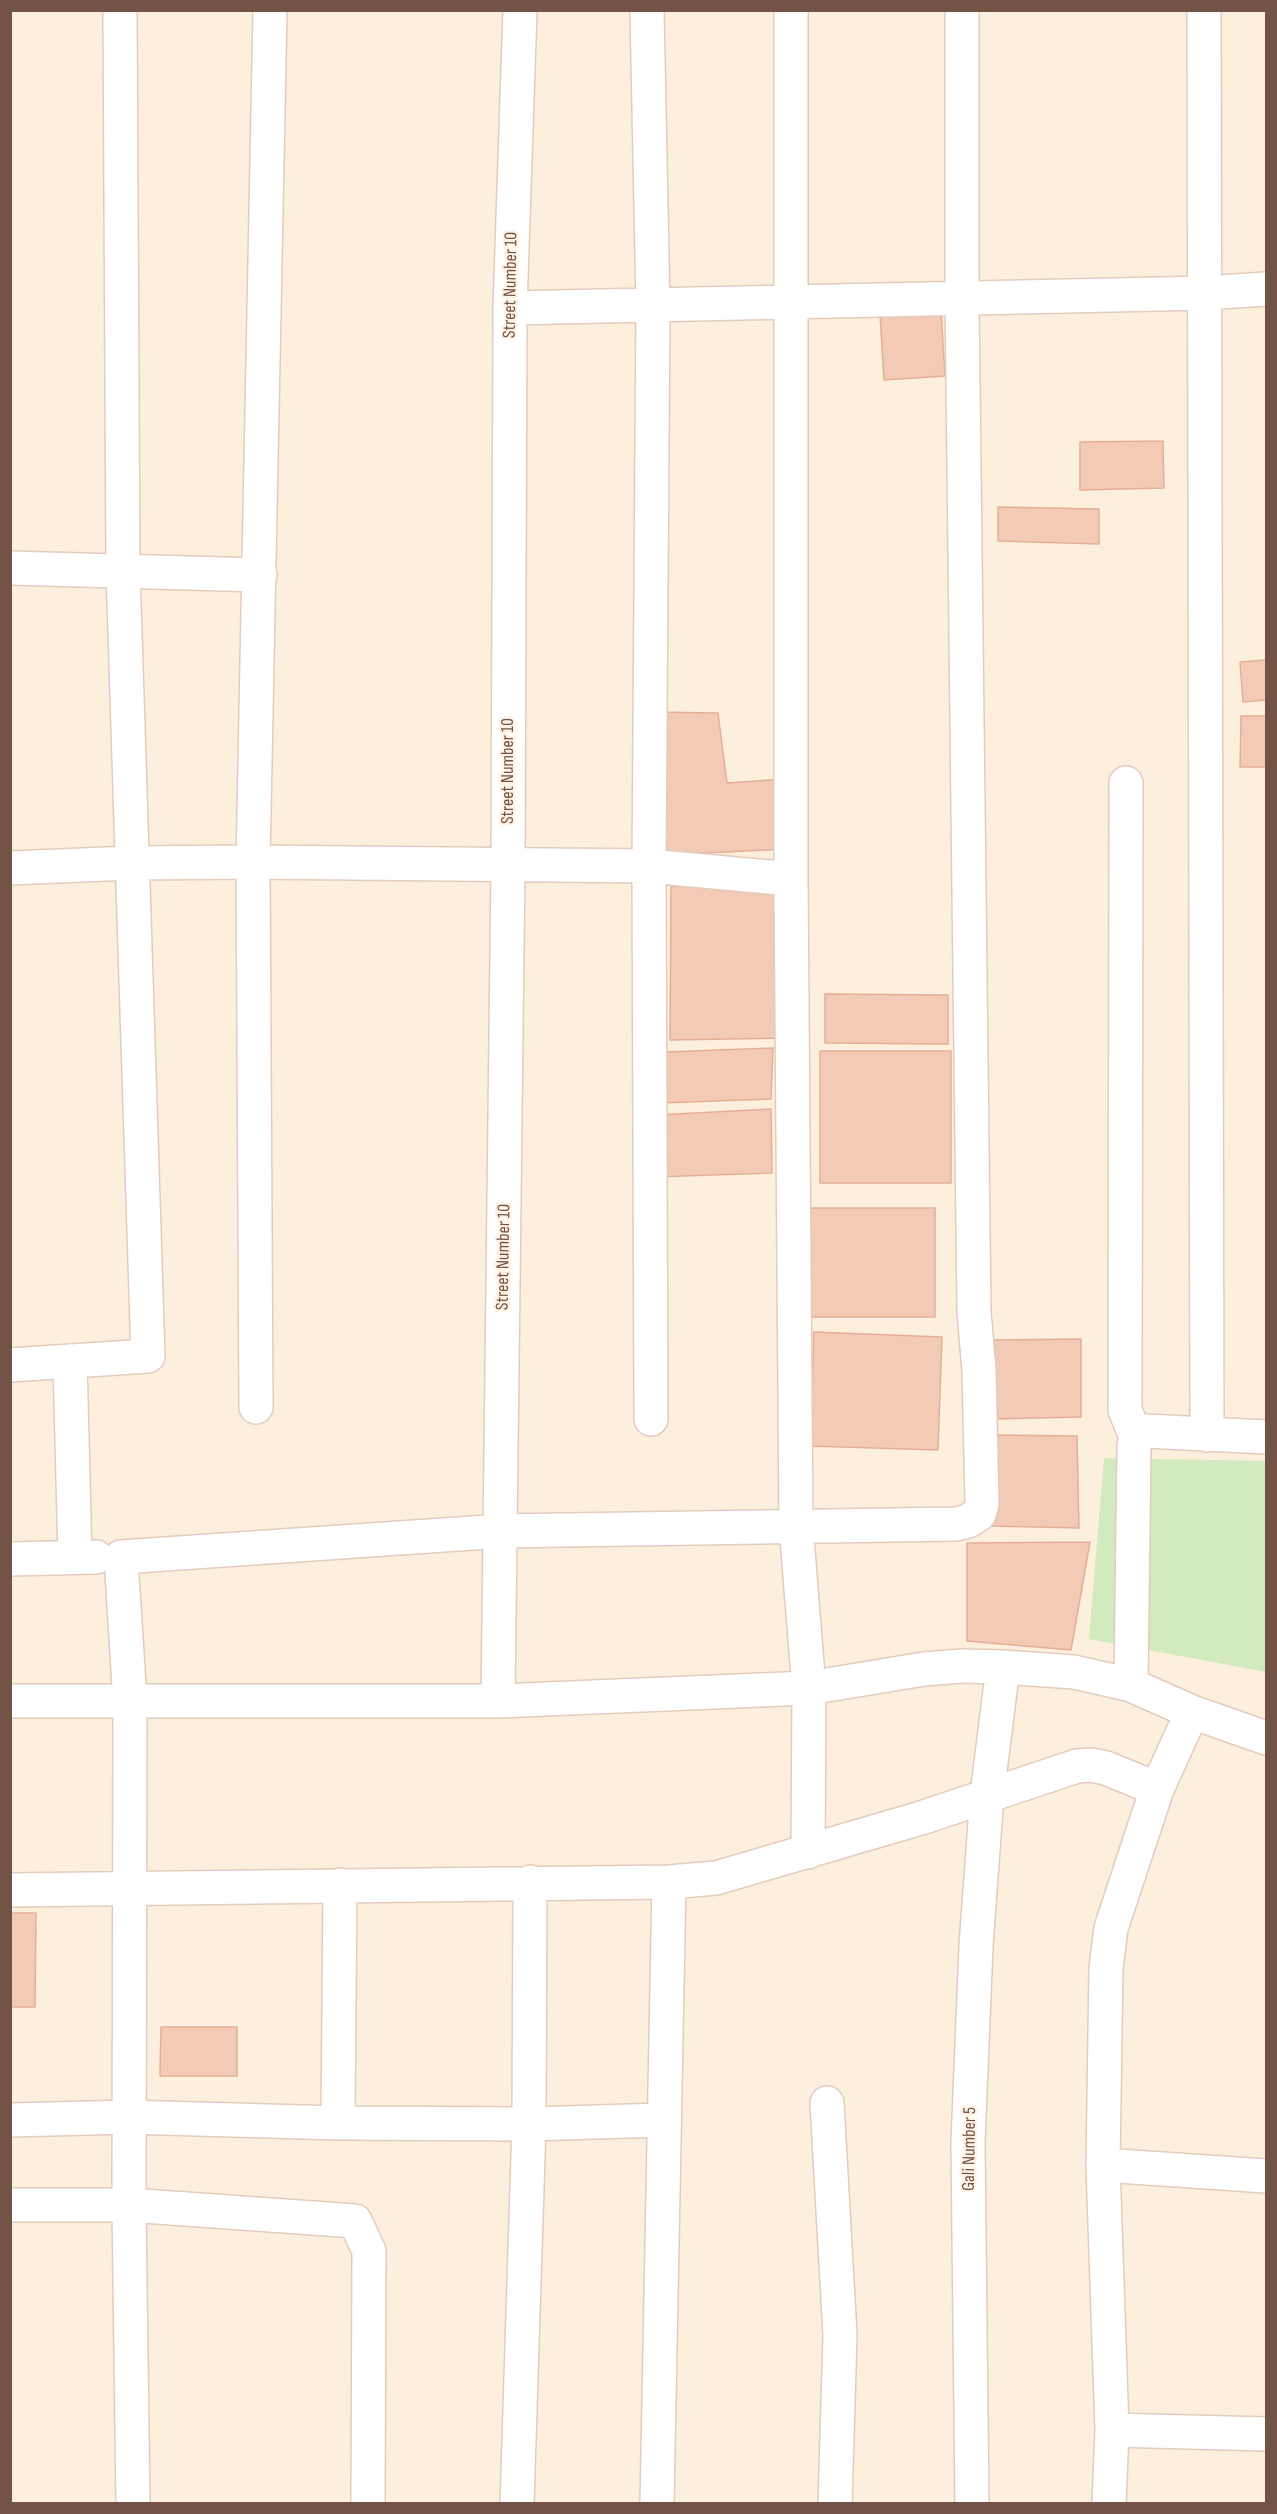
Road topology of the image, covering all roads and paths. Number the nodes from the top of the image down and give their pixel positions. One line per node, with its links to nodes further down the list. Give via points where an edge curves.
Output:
1 (120, 10): 15 (street)
2 (270, 10): 16 (street)
3 (520, 10): 13 (street, Street Number 10)
4 (646, 10): 12 (street)
5 (791, 10): 11 (street)
6 (962, 10): 10 (street)
7 (1204, 10): 9 (street)
8 (1266, 289): 9 (street)
9 (1205, 293): 10 (street); 28 (street)
10 (962, 298): 11 (street); 31 (street, via 974,1312 982,1504 979,1514 956,1524)
11 (791, 302): 12 (street); 23 (street)
12 (653, 305): 13 (street); 21 (street)
13 (510, 308): 20 (street, Street Number 10)
14 (10, 568): 15 (street)
15 (123, 570): 16 (street); 19 (street)
16 (260, 575): 18 (street)
17 (1126, 783): 29 (street, via 1125,1410)
18 (253, 862): 19 (street); 20 (street); 26 (street)
19 (131, 863): 22 (street); 24 (street, via 148,1356)
20 (508, 866): 21 (street); 32 (street, Street Number 10)
21 (650, 866): 23 (street); 27 (street)
22 (10, 868)
23 (791, 879): 31 (street)
24 (70, 1361): 25 (street); 33 (street)
25 (10, 1365)
26 (256, 1407)
27 (651, 1419)
28 (1207, 1435): 29 (street, via 1146,1431); 30 (street)
29 (1136, 1437): 37 (street)
30 (1266, 1437)
31 (796, 1526): 32 (street); 38 (street)
32 (502, 1531): 34 (street); 40 (street, Street Number 10)
33 (75, 1557): 34 (street); 35 (street)
34 (121, 1557): 41 (street)
35 (10, 1559)
36 (1003, 1667): 37 (street, via 1074,1672); 38 (street, via 924,1669); 45 (street, Gali Number 5)
37 (1131, 1685): 42 (street)
38 (809, 1688): 40 (street); 46 (street)
39 (10, 1701): 41 (street)
40 (498, 1701): 41 (street)
41 (130, 1702): 50 (street)
42 (1192, 1712): 43 (street); 44 (street)
43 (1266, 1738)
44 (1157, 1789): 45 (street, via 1091,1765 1061,1770); 58 (street, via 1110,1938 1106,1968)
45 (987, 1795): 46 (street); 69 (street, Gali Number 5, via 968,2143)
46 (808, 1852): 48 (street, via 716,1878)
47 (530, 1882): 48 (street); 49 (street); 57 (street)
48 (669, 1882): 55 (street)
49 (340, 1885): 50 (street); 56 (street)
50 (130, 1889): 51 (street); 53 (street)
51 (10, 1890)
52 (827, 2103): 68 (street, via 840,2335)
53 (129, 2117): 54 (street); 56 (street); 61 (street)
54 (10, 2120)
55 (664, 2120): 57 (street); 67 (street)
56 (338, 2123): 57 (street)
57 (528, 2124): 66 (street)
58 (1103, 2165): 59 (street); 62 (street)
59 (1266, 2176)
60 (10, 2205): 61 (street)
61 (129, 2205): 64 (street); 65 (street, via 355,2221 369,2251)
62 (1112, 2430): 63 (street); 70 (street)
63 (1266, 2434)
64 (133, 2504)
65 (368, 2504)
66 (517, 2504)
67 (657, 2504)
68 (835, 2504)
69 (972, 2504)
70 (1109, 2504)

